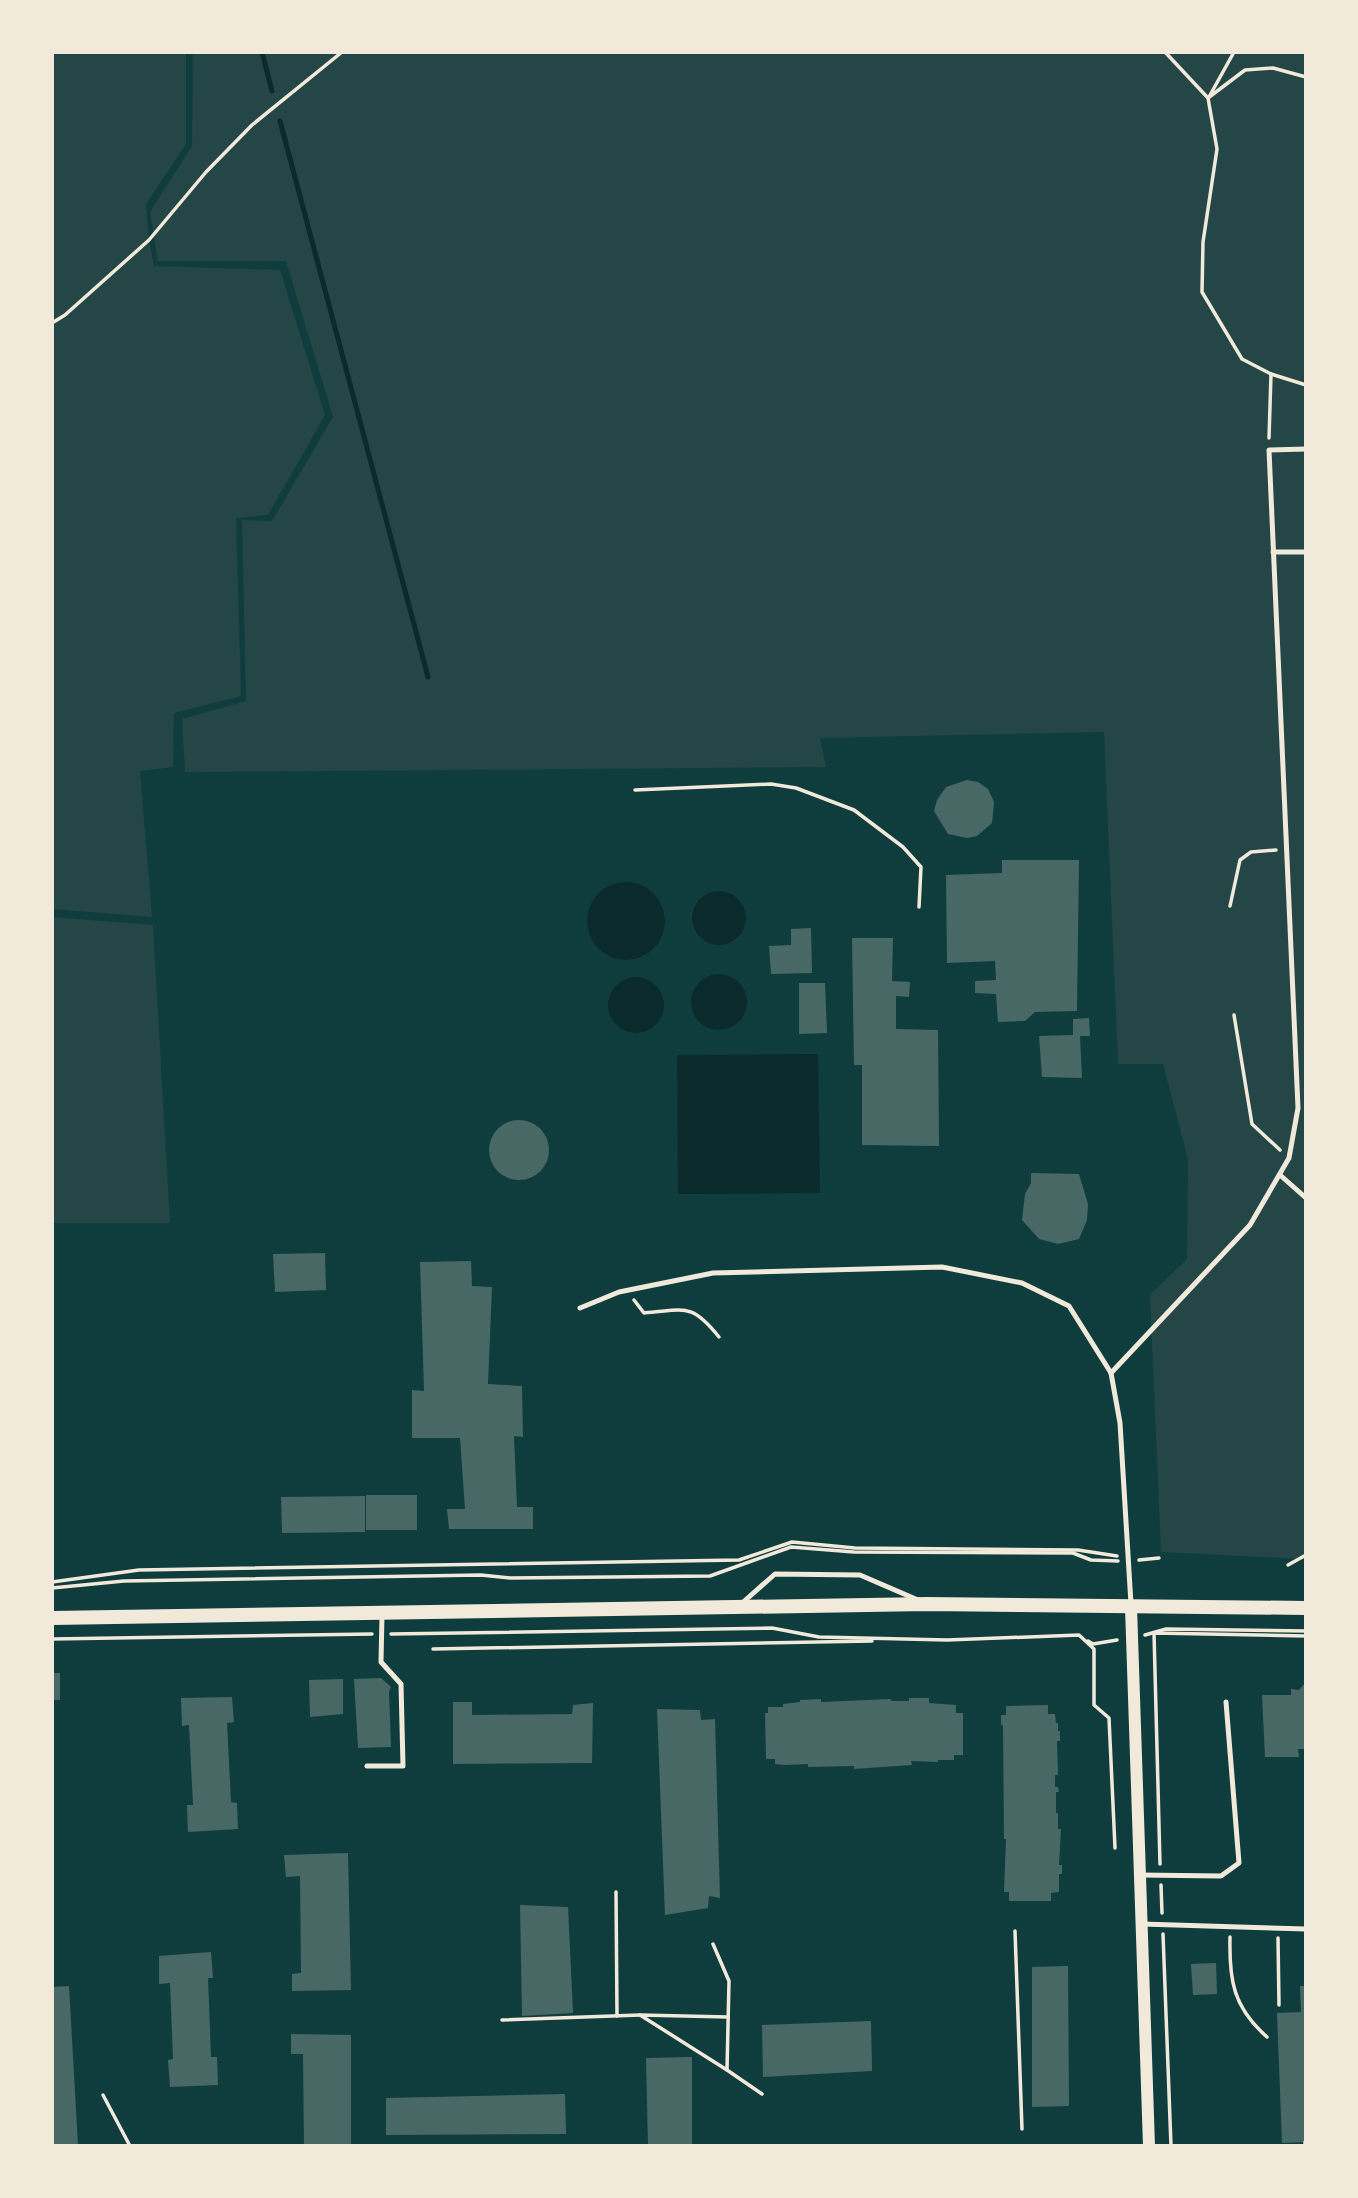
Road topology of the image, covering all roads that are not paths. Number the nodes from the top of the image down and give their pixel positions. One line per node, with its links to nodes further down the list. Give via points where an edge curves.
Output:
1 (1306, 449): 2 (lane, via 1269,450)
2 (1273, 552): 3 (lane); 4 (lane, via 1298,1108 1289,1158)
3 (1306, 552)
4 (1280, 1175): 5 (lane); 7 (lane, via 1251,1226)
5 (1306, 1198)
6 (580, 1308): 7 (lane, via 626,1290 713,1273 942,1267 1022,1283 1069,1306)
7 (1111, 1373): 10 (lane, via 1120,1423)
8 (927, 1604): 9 (main road); 9 (lane, via 860,1575 775,1574); 10 (main road)
9 (738, 1606): 12 (main road)
10 (1132, 1607): 11 (main road); 16 (street)
11 (1306, 1608)
12 (382, 1612): 13 (main road); 15 (lane, via 380,1662 401,1684 403,1766)
13 (52, 1618)
14 (1226, 1702): 16 (lane, via 1239,1863 1221,1876)
15 (367, 1766)
16 (1140, 1875): 17 (street)
17 (1142, 1924): 18 (lane); 19 (street)
18 (1306, 1929)
19 (1149, 2146)

